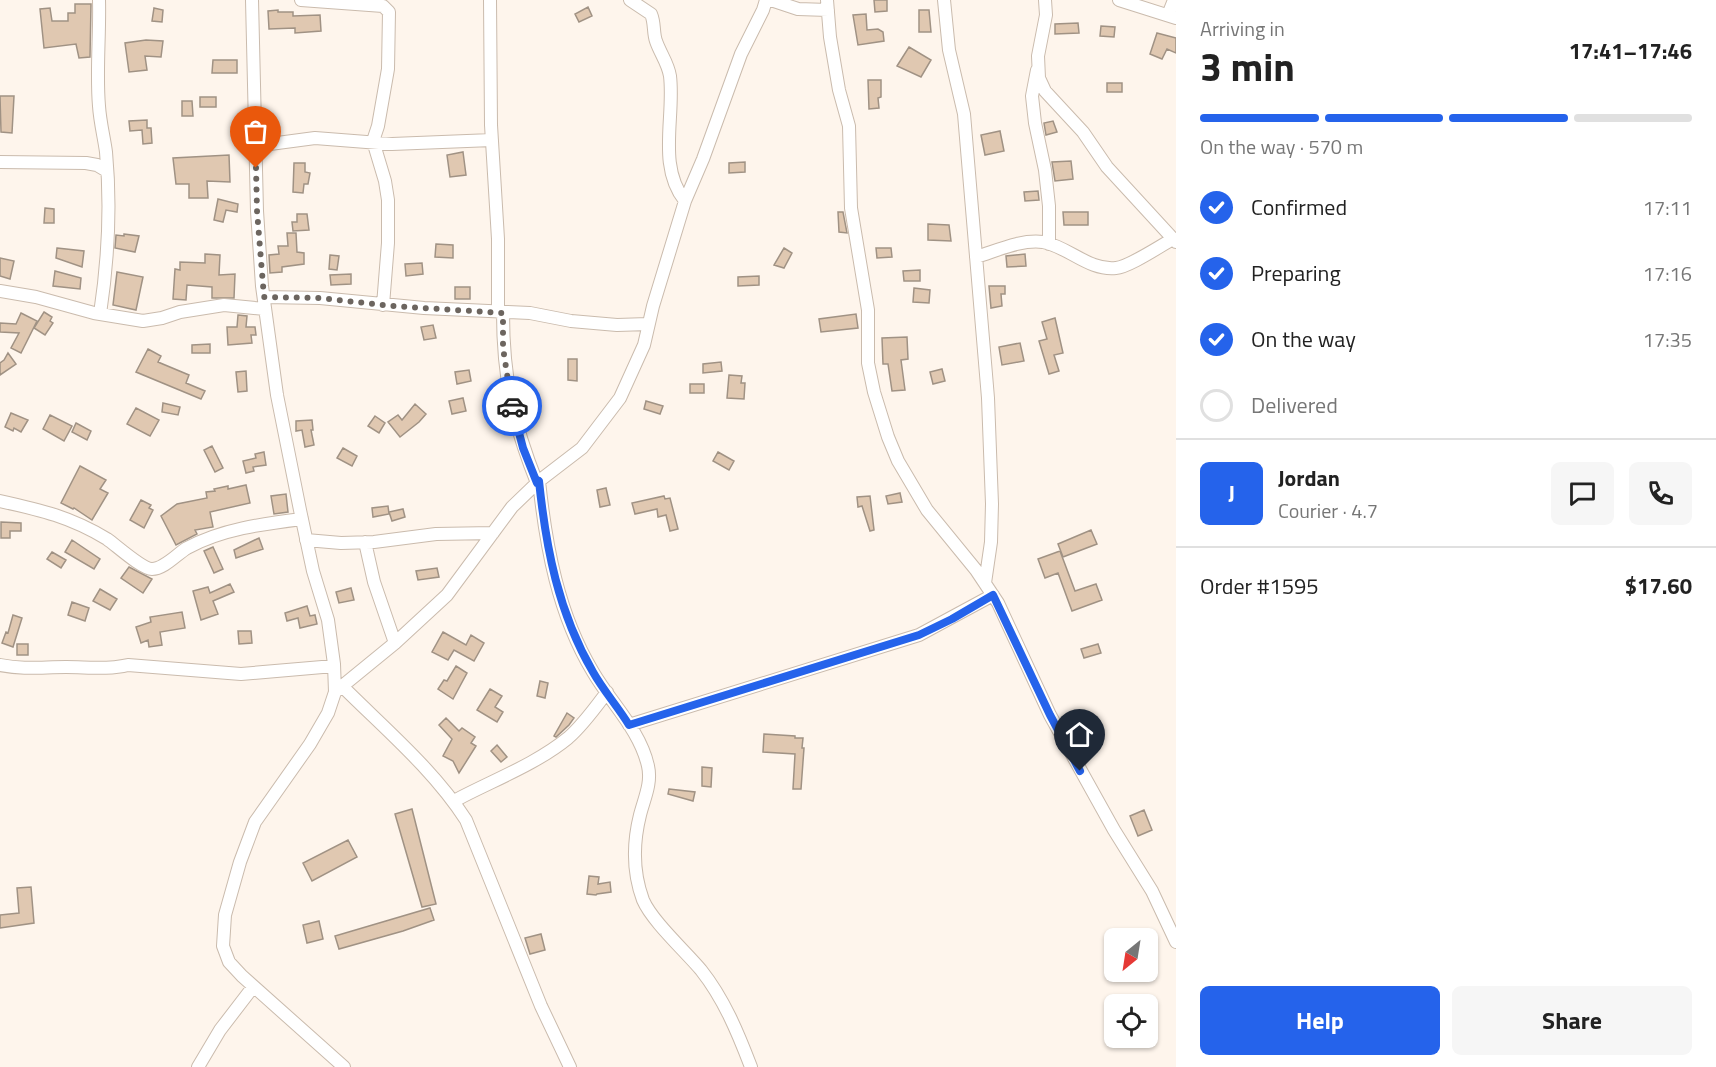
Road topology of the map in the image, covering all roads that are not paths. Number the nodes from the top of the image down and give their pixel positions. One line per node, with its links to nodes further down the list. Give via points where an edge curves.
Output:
1 (99, 0): 19 (street, via 98,104)
2 (252, 0): 17 (street)
3 (301, 0): 16 (street, via 387,9 388,69)
4 (490, 0): 15 (street)
5 (630, 0): 20 (street, via 651,14 655,39 667,65 670,166)
6 (766, 0): 20 (street, via 741,54)
7 (771, 0): 12 (street, via 798,9)
8 (944, 0): 23 (street, via 949,50 964,114)
9 (1045, 0): 14 (street)
10 (1119, 0): 13 (street)
11 (1174, 0): 13 (street)
12 (827, 5): 36 (street, via 839,90 849,126 851,208 868,310 868,363 874,392 897,461 927,510)
13 (1172, 16)
14 (1038, 65): 21 (street, via 1045,91 1083,132 1107,167); 22 (street, via 1032,96 1045,170)
15 (492, 140): 16 (street, via 392,144); 27 (street)
16 (373, 141): 17 (street, via 315,138); 26 (street, via 388,200)
17 (255, 146): 25 (street)
18 (0, 162): 19 (street, via 86,163)
19 (106, 171): 28 (street, via 105,280)
20 (685, 201): 29 (street)
21 (1175, 240): 22 (street, via 1119,268 1100,268)
22 (1049, 244): 23 (street, via 1016,244)
23 (976, 257): 36 (street, via 991,472 991,542)
24 (0, 291): 28 (street)
25 (265, 303): 26 (street, via 320,298); 28 (street, via 224,305 143,321); 32 (street, via 277,395)
26 (383, 305): 27 (street)
27 (500, 313): 29 (street, via 530,313 606,324); 30 (street, via 516,426)
28 (100, 314)
29 (648, 324): 30 (street, via 644,345 628,382 605,419 582,448)
30 (538, 482): 33 (street); 42 (street, via 552,570 570,625)
31 (0, 501): 32 (street, via 28,506 85,526 148,569 155,569 204,539 224,532)
32 (302, 519): 34 (street)
33 (493, 533): 35 (street, via 436,534); 38 (street, via 447,595)
34 (306, 540): 35 (street); 40 (street, via 328,620)
35 (365, 542): 38 (street)
36 (985, 583): 37 (street)
37 (993, 595): 43 (street, via 919,635); 45 (street, via 1050,715 1152,891)
38 (395, 643): 41 (street)
39 (0, 665): 40 (street, via 32,670 128,665 241,674)
40 (334, 666): 41 (street)
41 (339, 689): 44 (street, via 430,772); 46 (street, via 310,744 255,822 240,862 225,915 223,946 229,962)
42 (607, 692): 43 (street); 44 (street, via 583,722 545,755)
43 (629, 725): 50 (street, via 648,767 648,790 635,840 643,898 649,911 714,988)
44 (453, 801): 49 (street, via 466,820 541,1006)
45 (1176, 942)
46 (253, 987): 47 (street); 48 (street)
47 (198, 1067)
48 (344, 1067)
49 (570, 1067)
50 (751, 1067)

